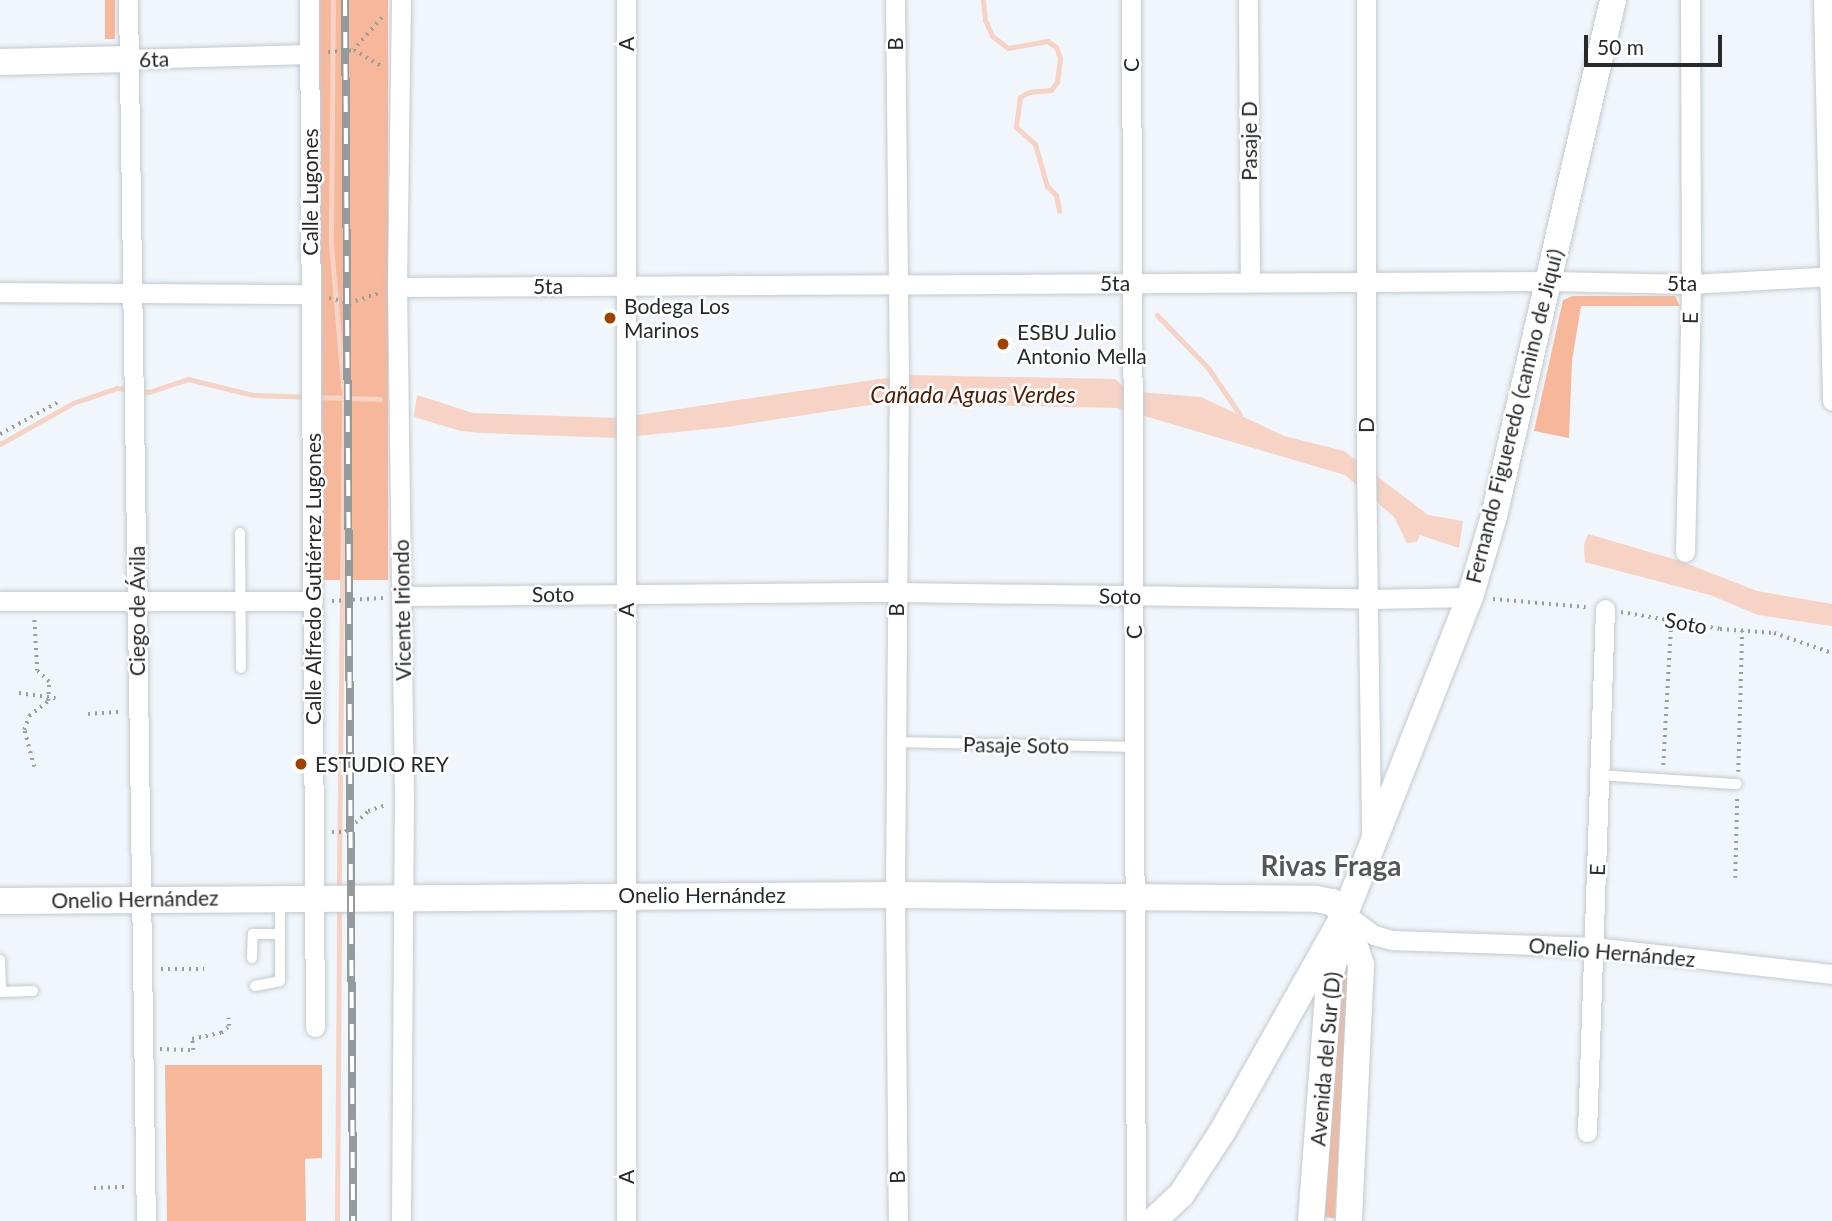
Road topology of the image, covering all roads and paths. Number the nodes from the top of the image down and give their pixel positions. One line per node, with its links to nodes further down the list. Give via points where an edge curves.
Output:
1 (128, 0): 14 (street, Ciego de Ávila)
2 (309, 0): 13 (street, Calle Lugones)
3 (626, 0): 24 (street, A)
4 (895, 0): 21 (street, B)
5 (1131, 0): 20 (street, C)
6 (1248, 0): 19 (street, Pasaje D)
7 (1366, 0): 22 (street, D)
8 (1613, 0): 18 (street, Fernando Figueredo (camino de Jiquí))
9 (1690, 0): 23 (street, E)
10 (1823, 0): 17 (street)
11 (395, 5): 12 (path); 16 (street, Vicente Iriondo)
12 (354, 50): 13 (path); 16 (path)
13 (316, 53): 14 (street, 6ta); 28 (street, Calle Lugones)
14 (129, 59): 15 (street, 6ta); 27 (street, Ciego de Ávila)
15 (0, 62)
16 (400, 77): 25 (street, Vicente Iriondo)
17 (1831, 276): 23 (street, 5ta); 31 (street)
18 (1548, 281): 22 (street, 5ta); 23 (street, 5ta); 39 (street, Fernando Figueredo (camino de Jiquí))
19 (1250, 282): 20 (street, 5ta); 22 (street, 5ta)
20 (1132, 283): 21 (street, 5ta); 38 (street, C)
21 (897, 284): 24 (street, 5ta); 35 (street, B)
22 (1367, 284): 40 (street, D)
23 (1690, 284): 34 (street, E)
24 (625, 286): 25 (street, 5ta); 36 (street, A)
25 (397, 287): 28 (path, via 349,303); 37 (street, Vicente Iriondo)
26 (0, 292): 27 (street)
27 (134, 293): 28 (street); 43 (street, Ciego de Ávila)
28 (319, 296): 29 (street, Calle Lugones)
29 (311, 384): 45 (street, Calle Alfredo Gutiérrez Lugones)
30 (60, 401): 32 (path)
31 (1832, 401)
32 (0, 434)
33 (240, 533): 44 (lane)
34 (1685, 552)
35 (896, 592): 36 (street, Soto); 38 (street, Soto); 56 (street, B)
36 (626, 593): 37 (street, Soto); 66 (street, A)
37 (403, 596): 45 (path); 62 (street, Vicente Iriondo)
38 (1133, 597): 40 (street, Soto); 57 (street, C)
39 (1470, 597): 40 (street, Soto); 46 (path, Soto); 64 (street, Fernando Figueredo (camino de Jiquí))
40 (1368, 599): 64 (street, D)
41 (0, 601): 42 (street)
42 (32, 601): 43 (street); 52 (path, via 37,671 49,682)
43 (138, 601): 44 (street); 54 (street, Ciego de Ávila)
44 (240, 601): 45 (street); 50 (lane)
45 (323, 601): 68 (street, Calle Alfredo Gutiérrez Lugones)
46 (1605, 609): 47 (path, Soto); 59 (street, E)
47 (1671, 620): 48 (path, Soto); 60 (path)
48 (1742, 631): 49 (path, Soto, via 1774,633); 61 (path)
49 (1832, 653)
50 (241, 667)
51 (19, 692): 52 (path)
52 (48, 696): 53 (path); 58 (path, via 29,716 24,730)
53 (56, 698)
54 (138, 711): 55 (path); 72 (street, Ciego de Ávila)
55 (88, 714)
56 (897, 742): 57 (lane, Pasaje Soto); 67 (street, B)
57 (1136, 747): 69 (street, C)
58 (34, 767)
59 (1600, 775): 60 (lane); 77 (street, E)
60 (1662, 777): 61 (lane)
61 (1737, 784): 65 (path)
62 (404, 799): 63 (path, via 368,811 345,832); 71 (street, Vicente Iriondo)
63 (334, 832)
64 (1371, 850): 74 (street, Fernando Figueredo (camino de Jiquí))
65 (1735, 878)
66 (625, 894): 67 (street, Onelio Hernández); 71 (street, Onelio Hernández); 95 (street, A)
67 (895, 895): 69 (street, Onelio Hernández); 96 (street, B)
68 (328, 897): 70 (street, Onelio Hernández); 71 (street, Onelio Hernández); 88 (street, Calle Alfredo Gutiérrez Lugones)
69 (1134, 897): 74 (street, Onelio Hernández, via 1316,899 1332,902); 97 (street, C)
70 (280, 898): 72 (street, Onelio Hernández); 75 (lane)
71 (402, 898): 94 (street, Vicente Iriondo)
72 (141, 900): 73 (street, Onelio Hernández); 82 (street, Ciego de Ávila)
73 (0, 901)
74 (1345, 914): 76 (street, Onelio Hernández); 80 (street, Avenida del Sur (D)); 84 (street, Fernando Figueredo (camino de Jiquí))
75 (280, 934): 78 (lane, via 253,934); 85 (lane, via 280,981)
76 (1392, 940): 77 (street, Onelio Hernández); 80 (street, via 1368,950)
77 (1595, 947): 83 (street, Onelio Hernández); 90 (street, E)
78 (252, 958)
79 (0, 960): 86 (lane, via 1,992)
80 (1361, 965): 100 (street, Avenida del Sur (D))
81 (204, 969): 82 (path)
82 (142, 970): 89 (street, Ciego de Ávila)
83 (1832, 974)
84 (1319, 980): 98 (street, Fernando Figueredo (camino de Jiquí), via 1181,1195); 99 (street, Avenida del Sur (D))
85 (255, 986)
86 (33, 991)
87 (228, 1018): 89 (path, via 229,1026 221,1033 192,1039 193,1049)
88 (315, 1027)
89 (144, 1048): 91 (street, Ciego de Ávila)
90 (1587, 1132)
91 (146, 1187): 92 (path); 93 (street, Ciego de Ávila)
92 (94, 1188)
93 (146, 1221)
94 (401, 1221)
95 (626, 1221)
96 (898, 1221)
97 (1136, 1221)
98 (1153, 1221)
99 (1311, 1221)
100 (1349, 1221)

